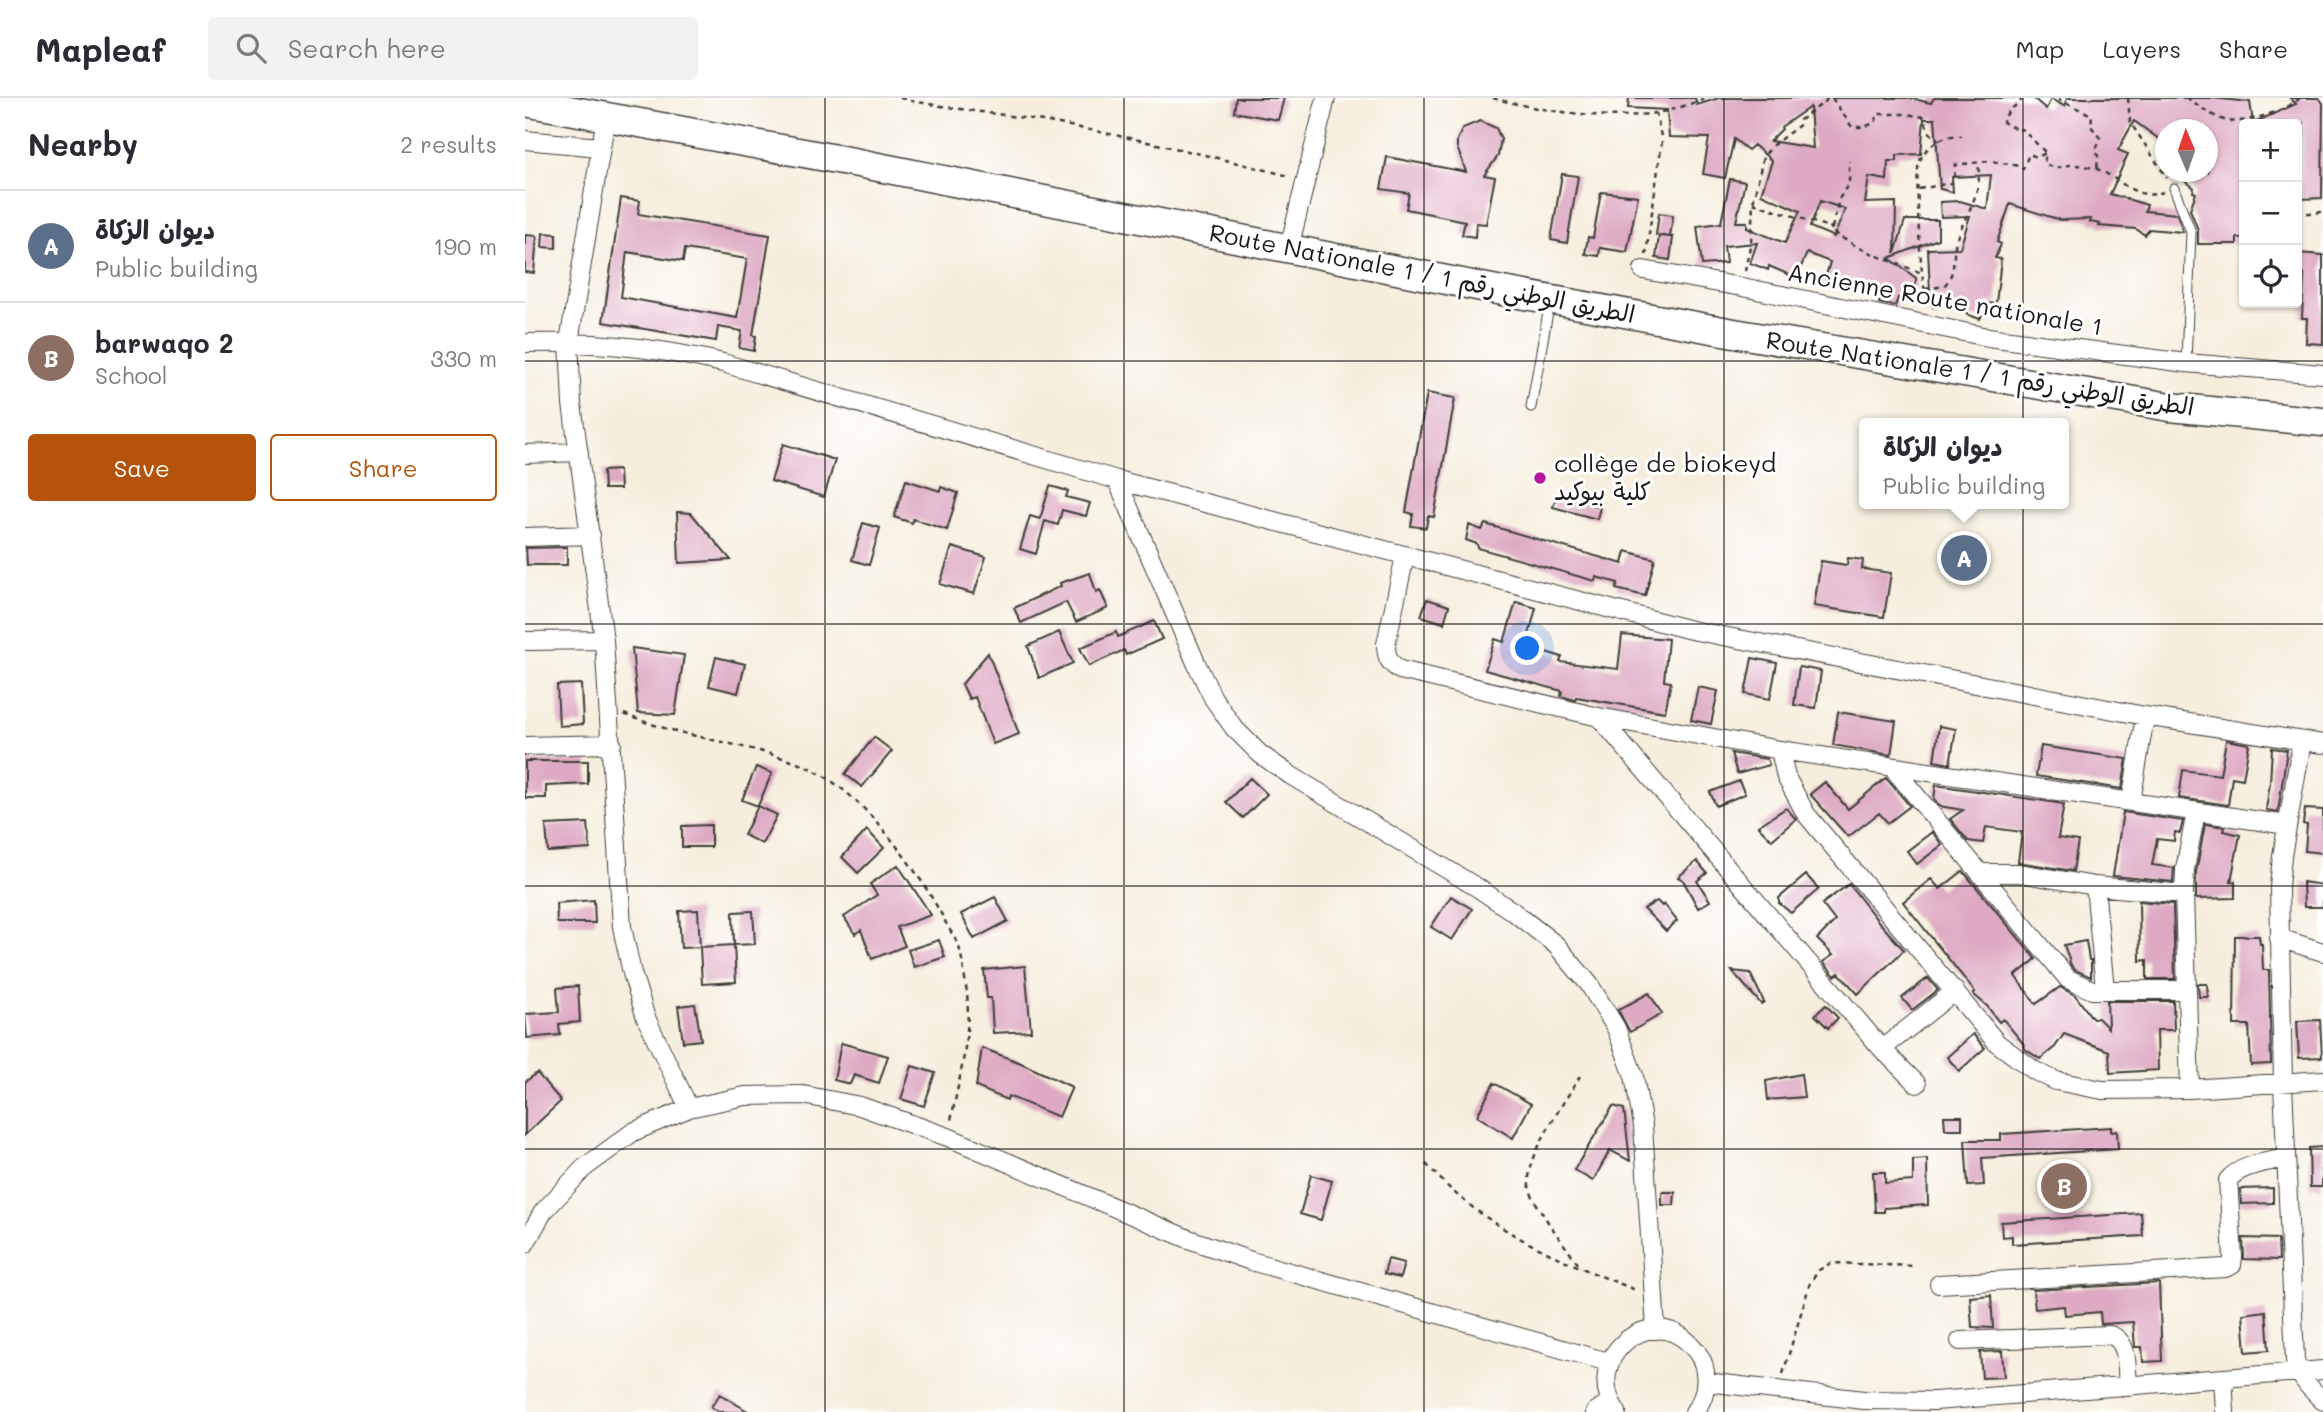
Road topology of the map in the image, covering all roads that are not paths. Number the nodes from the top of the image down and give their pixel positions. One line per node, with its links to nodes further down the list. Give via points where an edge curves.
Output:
1 (1327, 98): 7 (street)
2 (525, 102): 3 (main road, Route Nationale 1 / الطريق الوطني رقم 1)
3 (606, 117): 5 (street); 7 (main road, Route Nationale 1 / الطريق الوطني رقم 1)
4 (525, 140): 5 (street)
5 (599, 147): 10 (street)
6 (2174, 188): 12 (lane, via 2191,232)
7 (1289, 248): 9 (main road, Route Nationale 1 / الطريق الوطني رقم 1)
8 (1643, 271): 12 (street, Ancienne Route nationale 1, via 1953,330)
9 (1550, 300): 14 (lane); 15 (main road, Route Nationale 1 / الطريق الوطني رقم 1, via 2170,407)
10 (569, 342): 11 (street); 16 (street); 18 (street, via 620,344 723,363)
11 (525, 344)
12 (2186, 363): 13 (street, Ancienne Route nationale 1)
13 (2323, 374)
14 (1531, 407)
15 (2323, 422)
16 (579, 452): 17 (street); 19 (street)
17 (525, 454)
18 (1117, 480): 21 (street); 52 (street, via 1197,665 1234,728 1290,775 1515,913 1556,945 1589,984 1616,1028 1634,1076 1643,1126)
19 (591, 535): 20 (street); 22 (street)
20 (525, 537)
21 (1405, 556): 24 (street, via 1691,630); 25 (street, via 1386,644 1391,664 1400,670)
22 (604, 640): 23 (street); 27 (street)
23 (525, 641)
24 (2145, 716): 26 (street); 32 (street)
25 (1599, 717): 30 (street); 43 (street)
26 (2302, 741): 28 (street); 34 (street)
27 (612, 744): 29 (street); 48 (street, via 618,881 629,962 646,1018)
28 (2323, 744)
29 (525, 746)
30 (1780, 750): 31 (street); 42 (street, via 1786,777 1802,808)
31 (1893, 768): 32 (street); 35 (street)
32 (2131, 802): 33 (street)
33 (2196, 812): 34 (street); 37 (street)
34 (2287, 825): 38 (street, via 2279,887)
35 (1982, 873): 36 (street, via 2019,873); 40 (street, via 2068,979)
36 (2095, 886): 37 (street); 40 (street)
37 (2184, 894): 41 (street)
38 (2279, 938): 39 (street); 46 (street)
39 (2323, 952)
40 (2105, 990): 41 (street)
41 (2186, 990): 47 (street)
42 (1955, 991): 43 (street); 47 (street, via 1997,1043 2056,1081 2102,1090)
43 (1882, 1049): 45 (street)
44 (2323, 1080): 46 (street)
45 (1917, 1084)
46 (2283, 1084): 47 (street); 49 (street)
47 (2190, 1089)
48 (689, 1108): 50 (street, via 633,1132 584,1168 543,1212); 54 (street, via 745,1096 803,1095 860,1106 948,1137 1251,1262)
49 (2286, 1158): 51 (street, via 2256,1165 2228,1180 2234,1257 2232,1265 2225,1268); 56 (street)
50 (525, 1244)
51 (1939, 1283)
52 (1656, 1330): 54 (street, via 1627,1339); 58 (street, via 1672,1332 1692,1346 1704,1366)
53 (1960, 1341): 59 (street, via 2109,1335 2124,1347)
54 (1608, 1362): 61 (street)
55 (2323, 1370): 56 (street)
56 (2297, 1371): 57 (street); 60 (street)
57 (2223, 1378): 59 (street); 63 (street)
58 (1706, 1382): 59 (street, via 1864,1400 1935,1401); 62 (street)
59 (2128, 1387)
60 (2323, 1401)
61 (1607, 1409)
62 (1694, 1412)
63 (2225, 1412)

